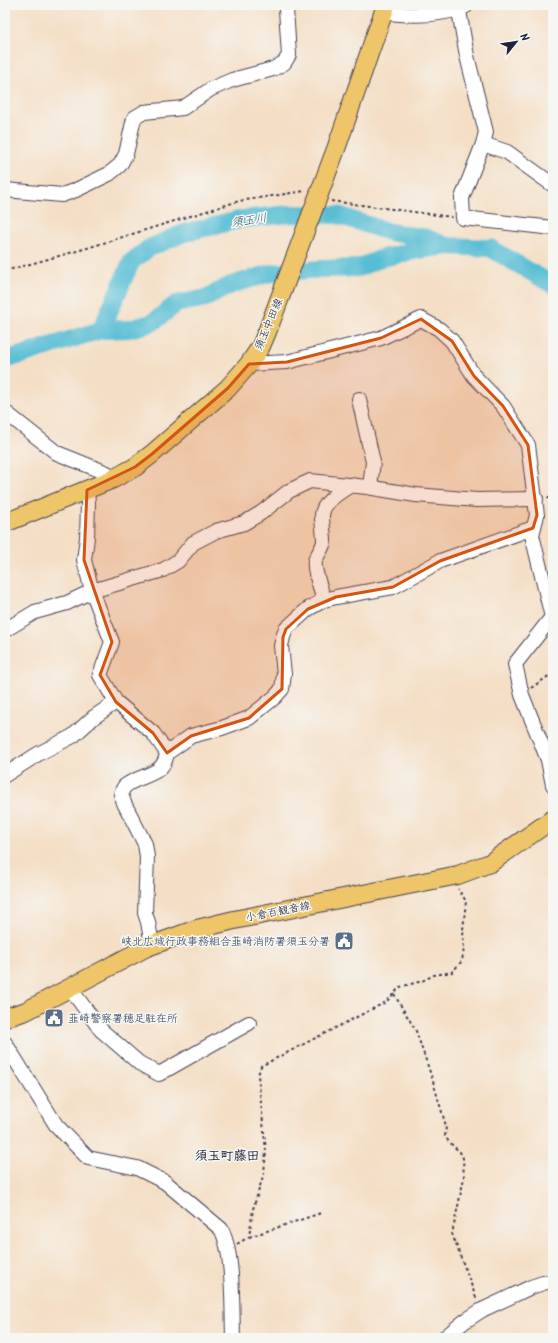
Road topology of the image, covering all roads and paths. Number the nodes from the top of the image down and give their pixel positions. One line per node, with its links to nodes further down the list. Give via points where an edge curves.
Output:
1 (290, 5): 6 (street, via 286,9 289,55 284,63 211,89 183,108 144,112 134,118 126,154 120,165 109,174 76,190 62,195)
2 (462, 6): 3 (street, via 430,14 406,16); 4 (street, via 467,56 486,132)
3 (384, 9): 7 (main road, 須玉中田線, via 336,149)
4 (483, 144): 5 (street, via 507,152); 8 (street, via 462,198)
5 (553, 186)
6 (5, 190)
7 (313, 196): 8 (path); 10 (path, via 305,191 239,201); 11 (main road, 須玉中田線, via 267,332)
8 (463, 218): 9 (street)
9 (553, 228)
10 (5, 271)
11 (249, 364): 14 (main road, 須玉中田線, via 228,388 158,449 135,467); 18 (street, via 287,362 381,338 421,318 452,341 474,376 504,406 528,445)
12 (359, 399): 16 (street, via 372,462)
13 (5, 412): 14 (street, via 57,453 106,473)
14 (113, 479): 17 (main road, 須玉中田線)
15 (351, 485): 16 (street); 21 (street, via 310,481 289,491 261,514 244,523 216,530 193,542 173,565); 22 (street, via 327,503 322,514 324,543 315,560 315,567)
16 (370, 487): 18 (street, via 416,495 477,500)
17 (87, 490): 19 (main road, 須玉中田線); 21 (street, via 87,538 84,560)
18 (536, 499): 20 (street, via 537,516)
19 (5, 523)
20 (533, 528): 22 (street, via 440,561 393,587); 25 (street, via 532,535 552,617 515,664)
21 (92, 591): 23 (street, via 67,603 35,612); 26 (street, via 112,642 100,675)
22 (324, 600): 27 (street, via 308,609 286,629 281,646 284,674 282,689 275,697 249,718 191,736)
23 (5, 630)
24 (553, 673): 25 (path)
25 (522, 695): 29 (street, via 548,760)
26 (116, 702): 27 (street, via 153,734); 28 (street, via 73,736)
27 (167, 753): 32 (street, via 166,761 159,769 124,786 121,794 145,844 145,913)
28 (5, 775)
29 (553, 784)
30 (553, 819): 31 (main road, 小倉百観音線, via 490,864)
31 (450, 876): 32 (main road, 小倉百観音線, via 234,920 197,929); 34 (path, via 466,901 462,961 452,972 434,975 400,987)
32 (152, 945): 33 (main road, 小倉百観音線)
33 (69, 987): 35 (main road, 小倉百観音線, via 26,1011); 36 (street, via 101,1030 139,1063 159,1074)
34 (394, 994): 39 (path, via 386,1002 261,1066 258,1075 266,1151 264,1173 253,1209); 42 (path, via 416,1031 446,1126 445,1136 463,1158 464,1178 452,1234)
35 (5, 1018)
36 (249, 1023)
37 (5, 1043): 40 (street, via 56,1125 88,1158 136,1168 164,1182 221,1229)
38 (321, 1213): 39 (path)
39 (249, 1237): 40 (path)
40 (227, 1250): 43 (street)
41 (553, 1281): 42 (street, via 531,1287)
42 (482, 1310): 44 (street)
43 (233, 1338)
44 (444, 1338)

